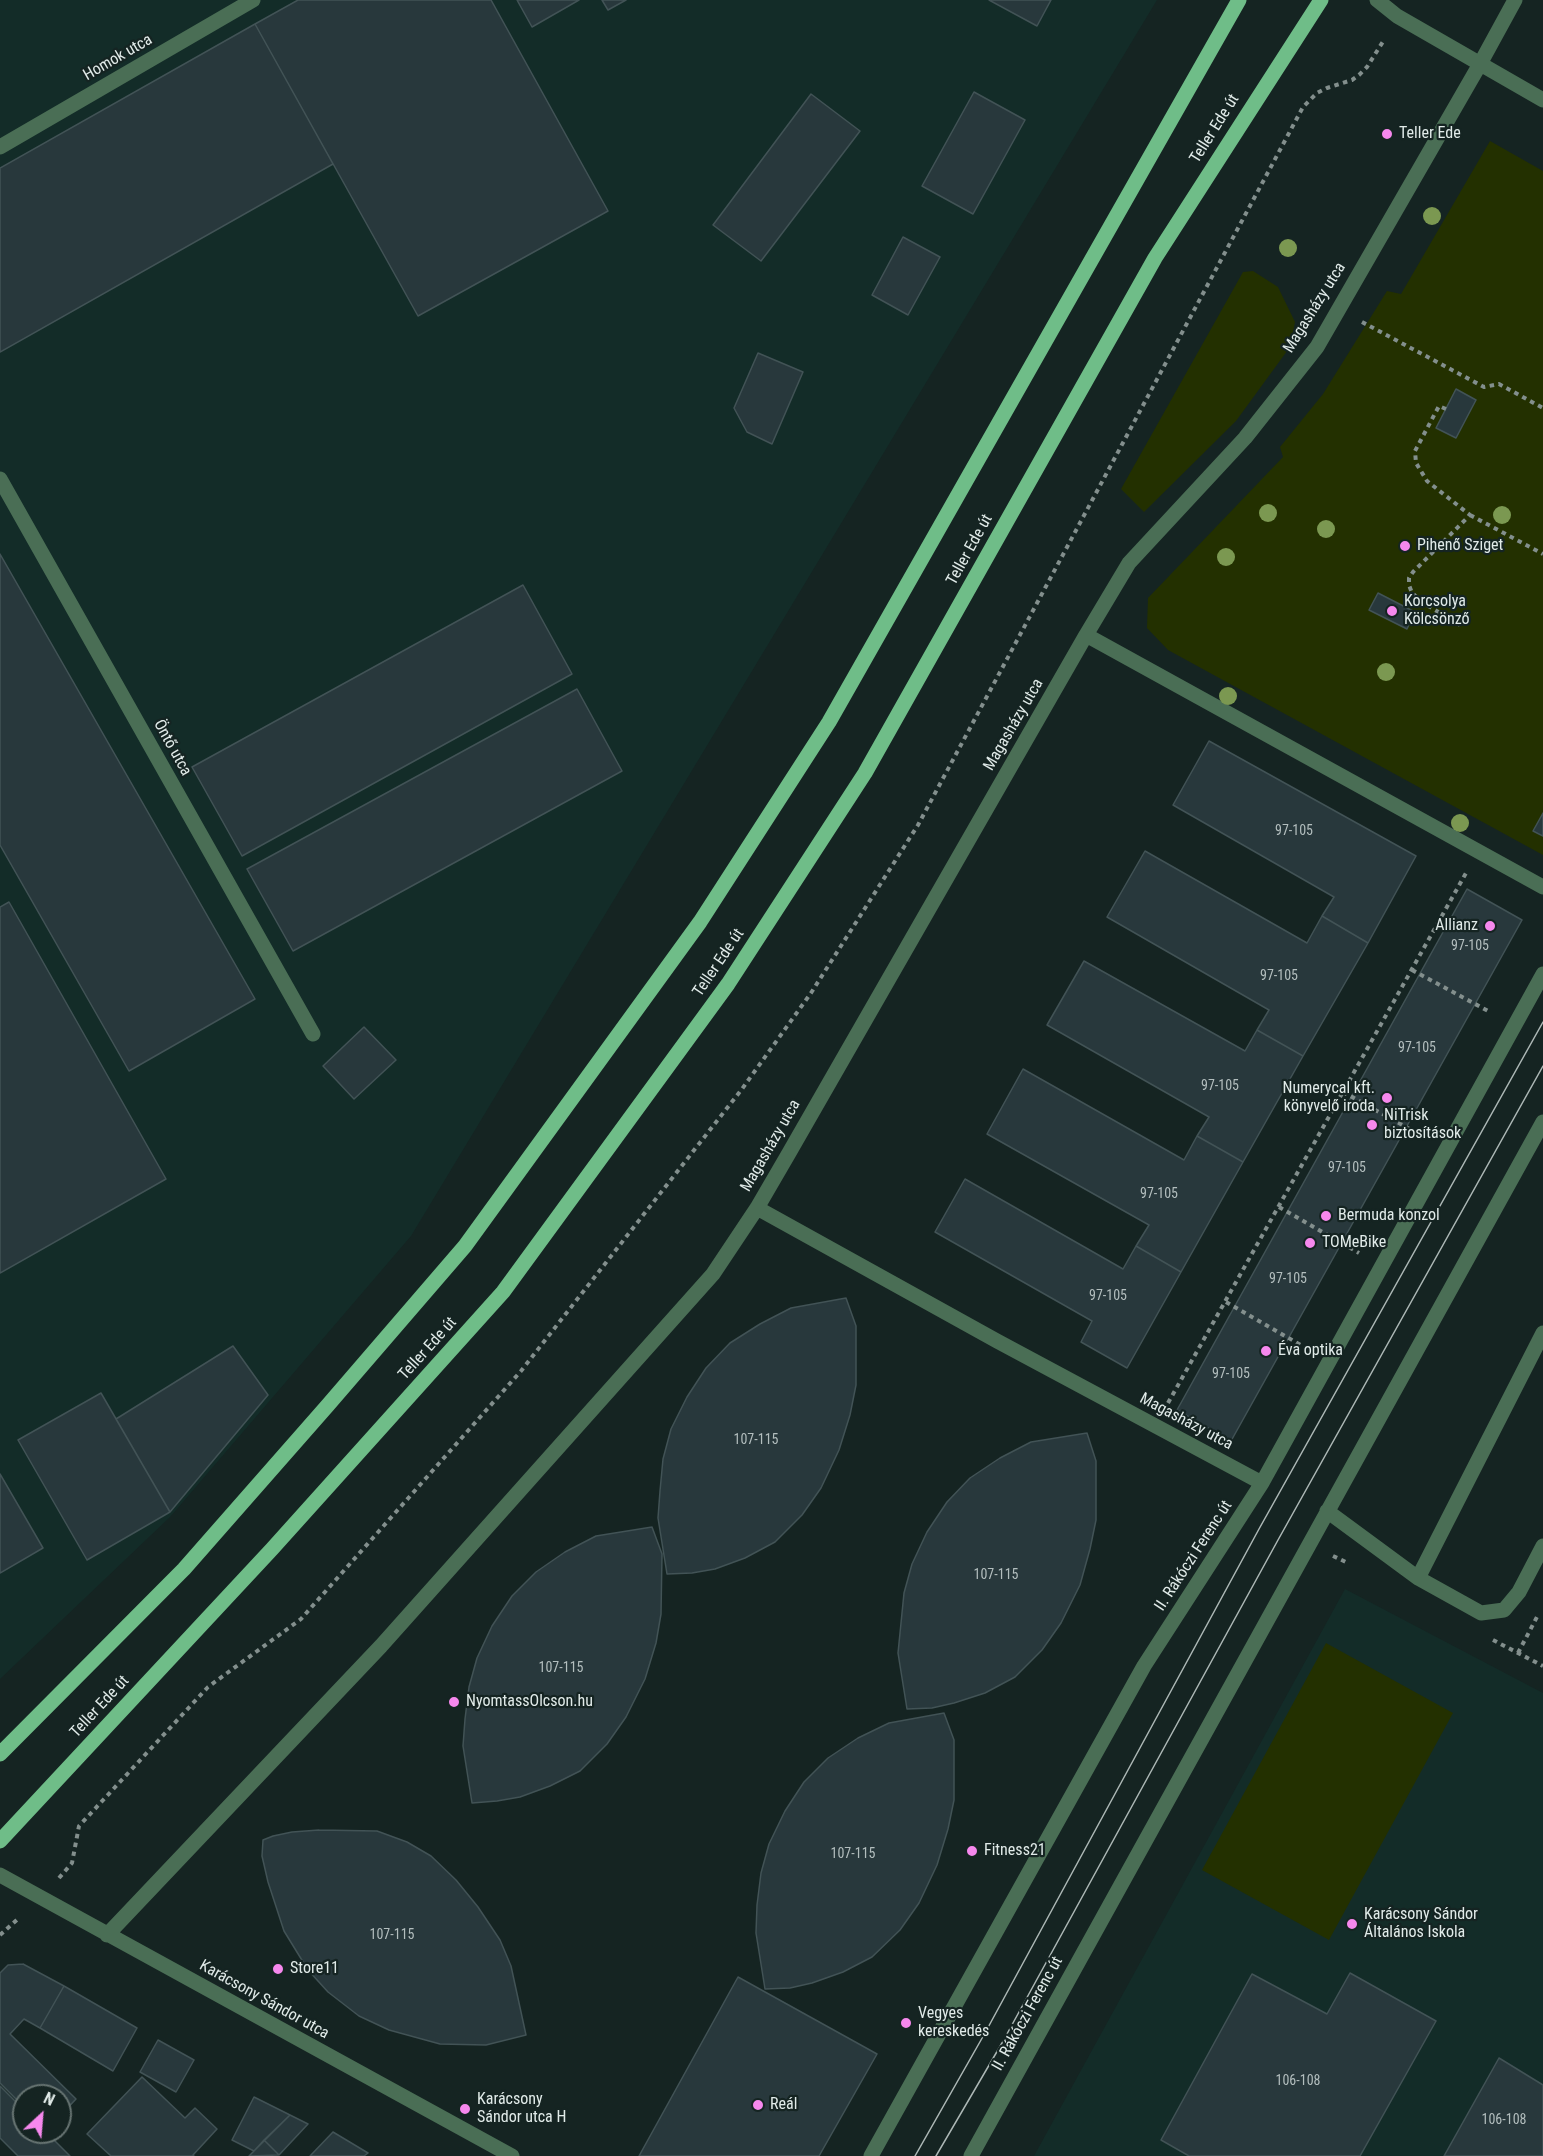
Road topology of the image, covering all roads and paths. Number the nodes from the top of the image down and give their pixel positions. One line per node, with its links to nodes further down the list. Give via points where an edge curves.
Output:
1 (254, 0): 9 (street, Homok utca)
2 (1239, 0): 40 (main road, via 829,722 700,922 465,1246 184,1569)
3 (1321, 0): 41 (main road, Teller Ede út, via 1155,258 865,773 728,984 503,1292 272,1550)
4 (1377, 0): 6 (street)
5 (1515, 0): 7 (street, Magasházy utca)
6 (1397, 16): 7 (street); 43 (path, via 1367,67 1352,80 1317,93 1303,107 918,825 804,1003 742,1089 521,1371 301,1619 208,1687 80,1826 72,1863)
7 (1480, 64): 8 (street); 10 (street, Magasházy utca)
8 (1543, 100)
9 (0, 147)
10 (1338, 309): 11 (path, via 1484,387 1499,384); 17 (street, Magasházy utca, via 1317,347 1245,438 1129,563)
11 (1543, 408)
12 (1446, 409): 14 (path, via 1439,406 1415,451 1416,464 1427,481)
13 (0, 479): 23 (street, Öntő utca)
14 (1470, 515): 15 (path); 16 (path, via 1409,578 1412,593)
15 (1543, 554)
16 (1460, 625)
17 (1086, 635): 18 (street); 28 (street, Magasházy utca)
18 (1478, 852): 19 (street); 20 (path)
19 (1543, 888)
20 (1412, 970): 22 (path); 24 (path)
21 (1543, 974): 34 (street, II. Rákóczi Ferenc út)
22 (1497, 1015)
23 (313, 1034)
24 (1343, 1092): 26 (path); 27 (path)
25 (1543, 1122): 35 (street, II. Rákóczi Ferenc út)
26 (1427, 1139)
27 (1279, 1207): 29 (path); 30 (path)
28 (757, 1208): 33 (street, Magasházy utca); 45 (street, via 713,1274 396,1628)
29 (1363, 1255)
30 (1226, 1302): 32 (path); 33 (path)
31 (1543, 1333): 37 (street)
32 (1310, 1349)
33 (1156, 1427): 34 (street, Magasházy utca)
34 (1262, 1483): 47 (street, II. Rákóczi Ferenc út, via 1144,1666)
35 (1327, 1511): 37 (street); 48 (street, II. Rákóczi Ferenc út)
36 (1543, 1546): 37 (street, via 1519,1592 1504,1610 1481,1614)
37 (1418, 1578)
38 (1543, 1607): 39 (path)
39 (1518, 1653)
40 (0, 1754)
41 (0, 1841)
42 (0, 1875): 43 (street, Karácsony Sándor utca)
43 (41, 1899): 44 (path); 45 (street, Karácsony Sándor utca)
44 (0, 1935)
45 (107, 1935): 46 (street, Karácsony Sándor utca)
46 (512, 2156)
47 (871, 2156)
48 (970, 2156)

